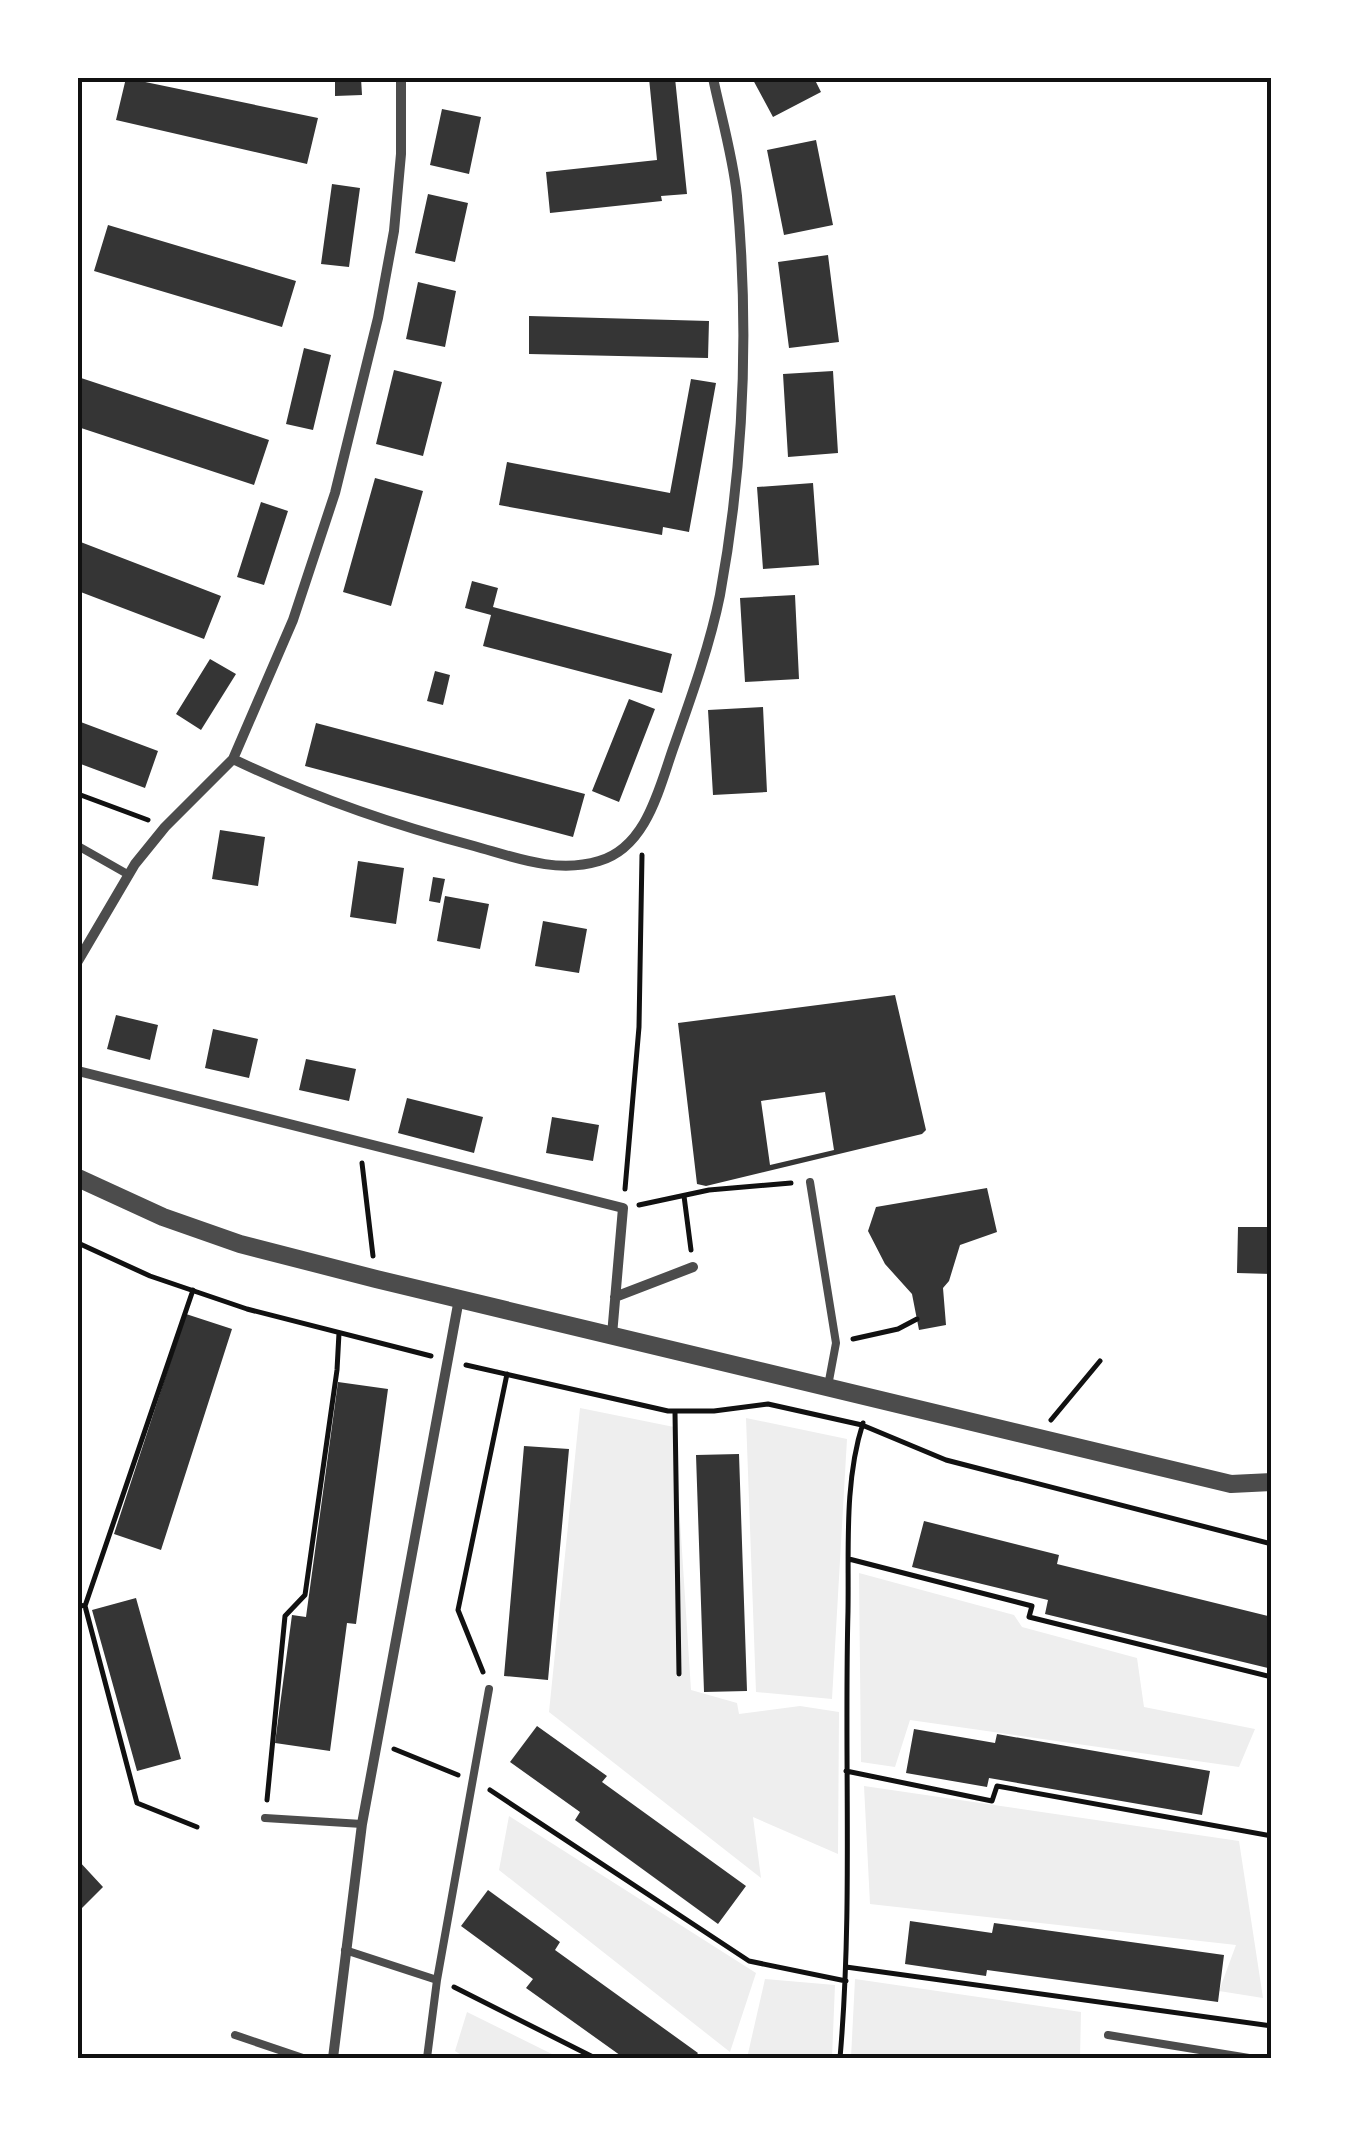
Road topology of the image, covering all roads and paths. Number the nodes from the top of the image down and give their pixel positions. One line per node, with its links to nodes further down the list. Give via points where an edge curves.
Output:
1 (401, 78): 3 (street, via 394,231 335,494 293,620)
2 (714, 78): 6 (street, via 736,192 745,322 738,456 719,597)
3 (233, 759): 5 (street); 6 (street, via 396,824 547,866 601,861 621,852)
4 (78, 794): 5 (path)
5 (165, 826): 8 (street)
6 (642, 827): 15 (path, via 639,1028)
7 (78, 846): 8 (lane)
8 (129, 875): 9 (street)
9 (78, 961)
10 (78, 1071): 11 (street)
11 (360, 1140): 15 (street); 18 (path)
12 (78, 1178): 18 (street, via 240,1244)
13 (810, 1182): 14 (path); 25 (lane)
14 (684, 1196): 15 (path); 17 (path)
15 (623, 1208): 20 (street)
16 (78, 1243): 19 (path)
17 (694, 1268): 20 (street)
18 (376, 1279): 21 (street)
19 (193, 1290): 23 (path); 37 (path)
20 (615, 1297): 24 (street)
21 (459, 1299): 24 (street); 26 (street)
22 (917, 1319): 25 (path)
23 (339, 1332): 26 (path); 44 (path, via 304,1595 285,1616)
24 (612, 1335): 29 (street)
25 (836, 1343): 29 (lane)
26 (447, 1360): 28 (path); 41 (street)
27 (1100, 1361): 33 (path)
28 (506, 1374): 31 (path); 40 (path, via 458,1610)
29 (828, 1386): 30 (street)
30 (872, 1396): 32 (path); 33 (street)
31 (675, 1411): 32 (path, via 768,1404); 38 (path)
32 (862, 1425): 35 (path, via 946,1460); 36 (path, via 853,1457)
33 (1038, 1436): 34 (street, via 1232,1484)
34 (1272, 1482)
35 (1272, 1544)
36 (849, 1559): 39 (path, via 1032,1606 1029,1617); 42 (path)
37 (81, 1606): 46 (path, via 138,1803)
38 (678, 1674)
39 (1272, 1677)
40 (489, 1689): 43 (lane)
41 (377, 1742): 43 (path); 45 (street)
42 (846, 1771): 47 (path, via 992,1800 997,1786); 49 (path)
43 (473, 1781): 50 (lane); 51 (path, via 749,1961)
44 (265, 1818): 45 (lane)
45 (362, 1824): 48 (street)
46 (198, 1827)
47 (1272, 1836)
48 (346, 1950): 50 (lane); 56 (street)
49 (846, 1967): 51 (path); 52 (path)
50 (438, 1980): 57 (lane); 58 (path)
51 (846, 1981): 59 (path)
52 (1272, 2026)
53 (1108, 2034): 60 (lane)
54 (235, 2035): 55 (lane)
55 (303, 2058)
56 (333, 2058)
57 (427, 2058)
58 (595, 2058)
59 (840, 2058)
60 (1249, 2058)

